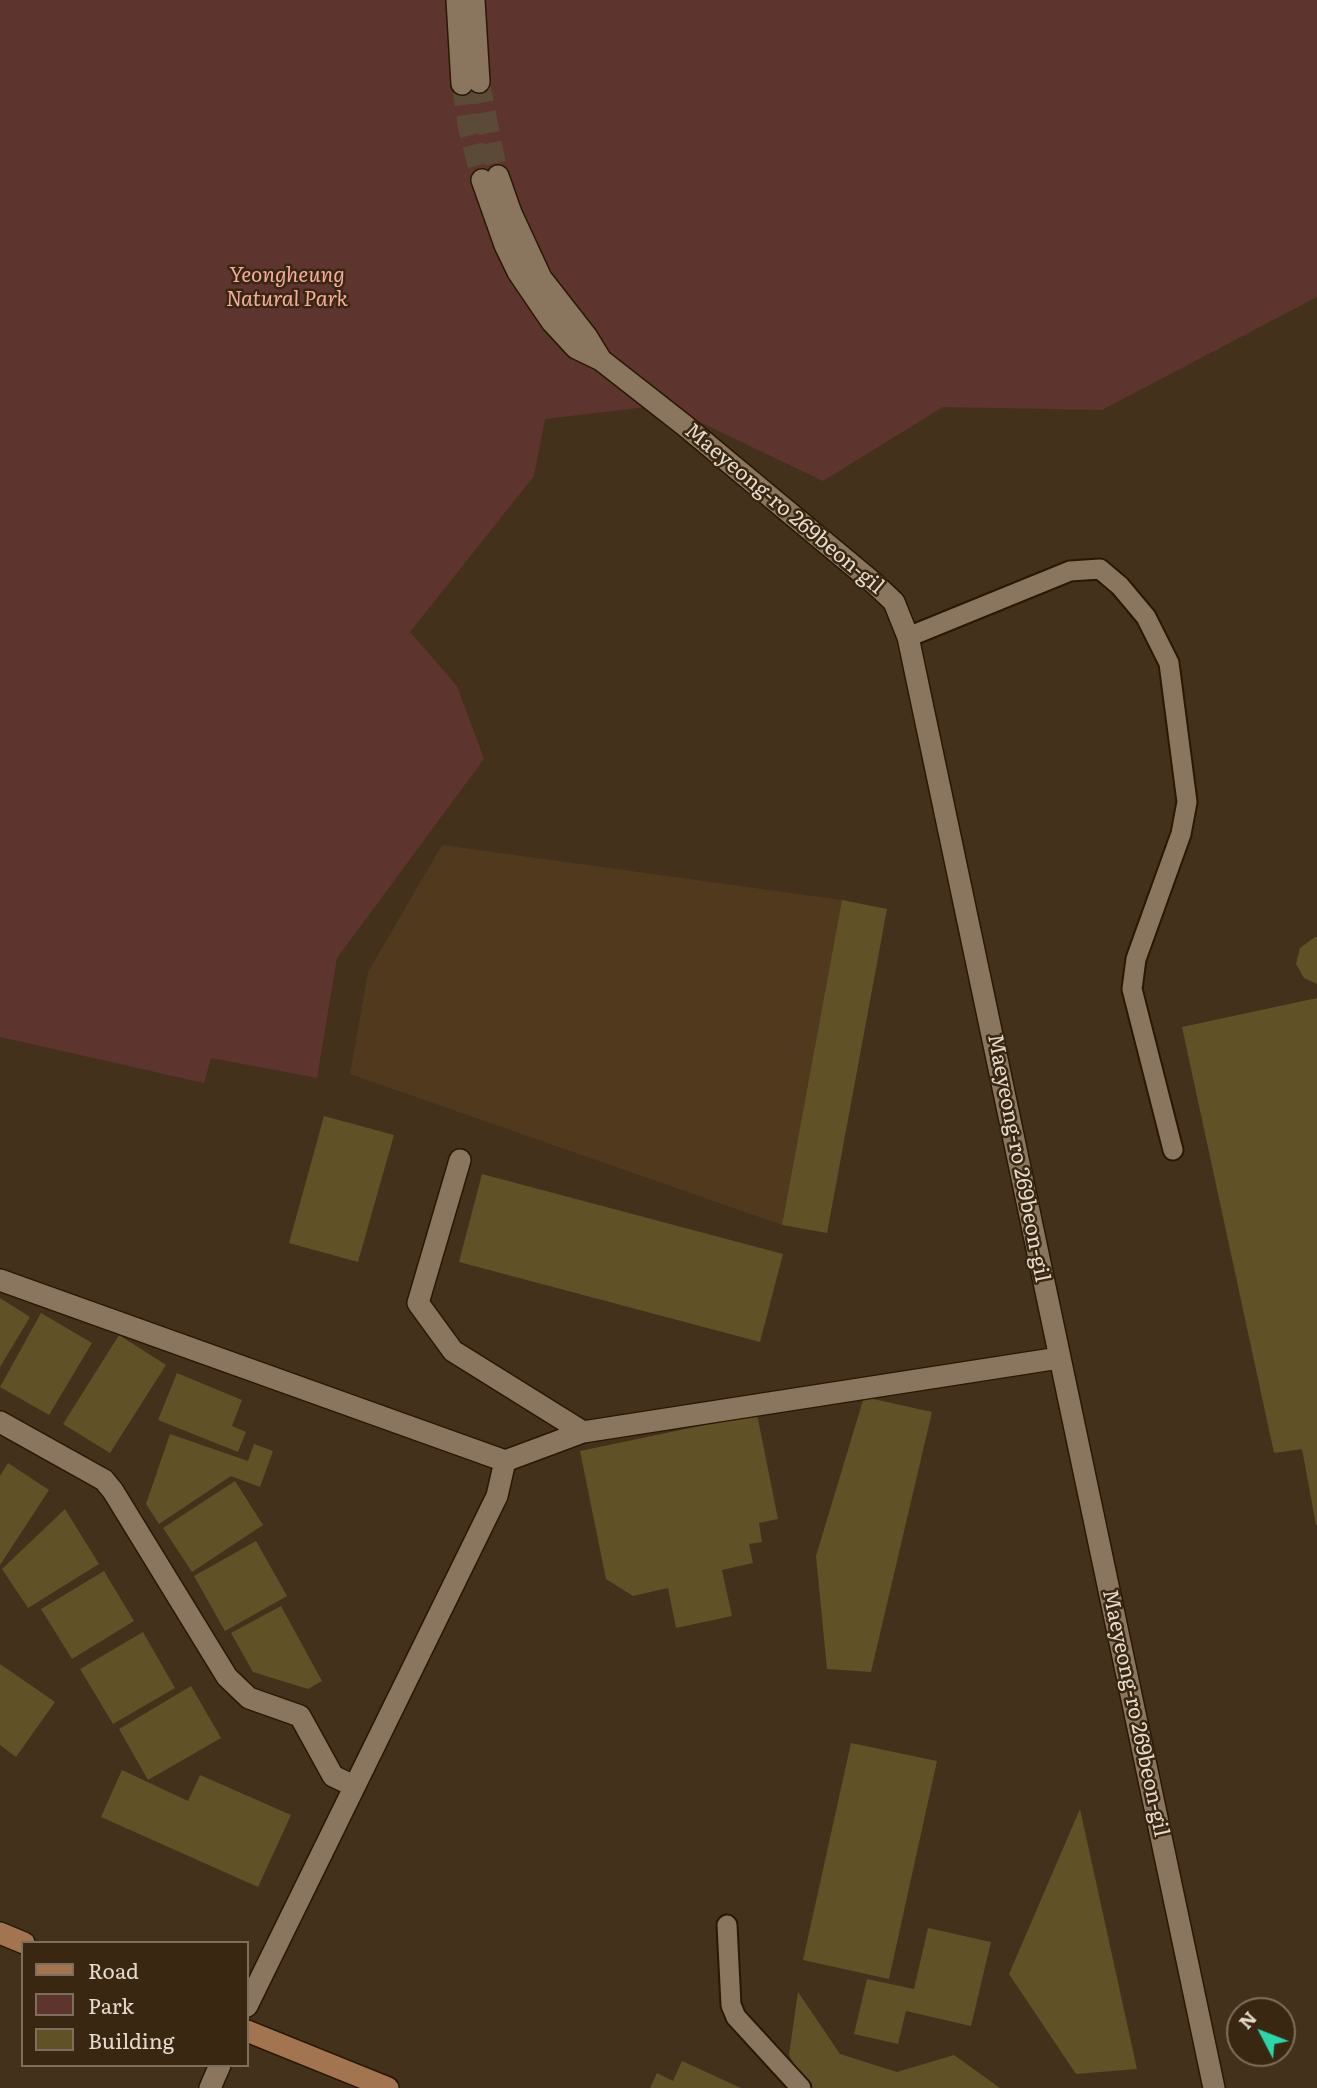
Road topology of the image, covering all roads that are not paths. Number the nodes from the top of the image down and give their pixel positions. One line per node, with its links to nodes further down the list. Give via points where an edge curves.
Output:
1 (457, 0): 2 (street, via 470,83)
2 (474, 0)
3 (490, 178): 4 (street, Maeyeong-ro 269beon-gil, via 541,278 601,360 875,584 894,602)
4 (908, 637): 5 (lane, via 1070,570 1100,569 1146,617 1169,663 1187,802 1181,834 1136,959 1132,989); 8 (street, Maeyeong-ro 269beon-gil)
5 (1173, 1150)
6 (460, 1160): 10 (street, via 418,1303 453,1351)
7 (0, 1280): 11 (street)
8 (1059, 1358): 10 (street); 22 (street, Maeyeong-ro 269beon-gil)
9 (0, 1422): 12 (street, via 104,1480 227,1677 249,1698 300,1716 333,1776)
10 (583, 1432): 11 (street)
11 (505, 1461): 12 (street, via 497,1496)
12 (354, 1786): 16 (street)
13 (727, 1925): 21 (lane, via 731,2005 736,2017)
14 (0, 1933): 15 (street)
15 (21, 1942)
16 (248, 2004)
17 (248, 2031): 20 (street)
18 (219, 2067): 19 (street)
19 (210, 2088)
20 (388, 2088)
21 (801, 2088)
22 (1214, 2088)

